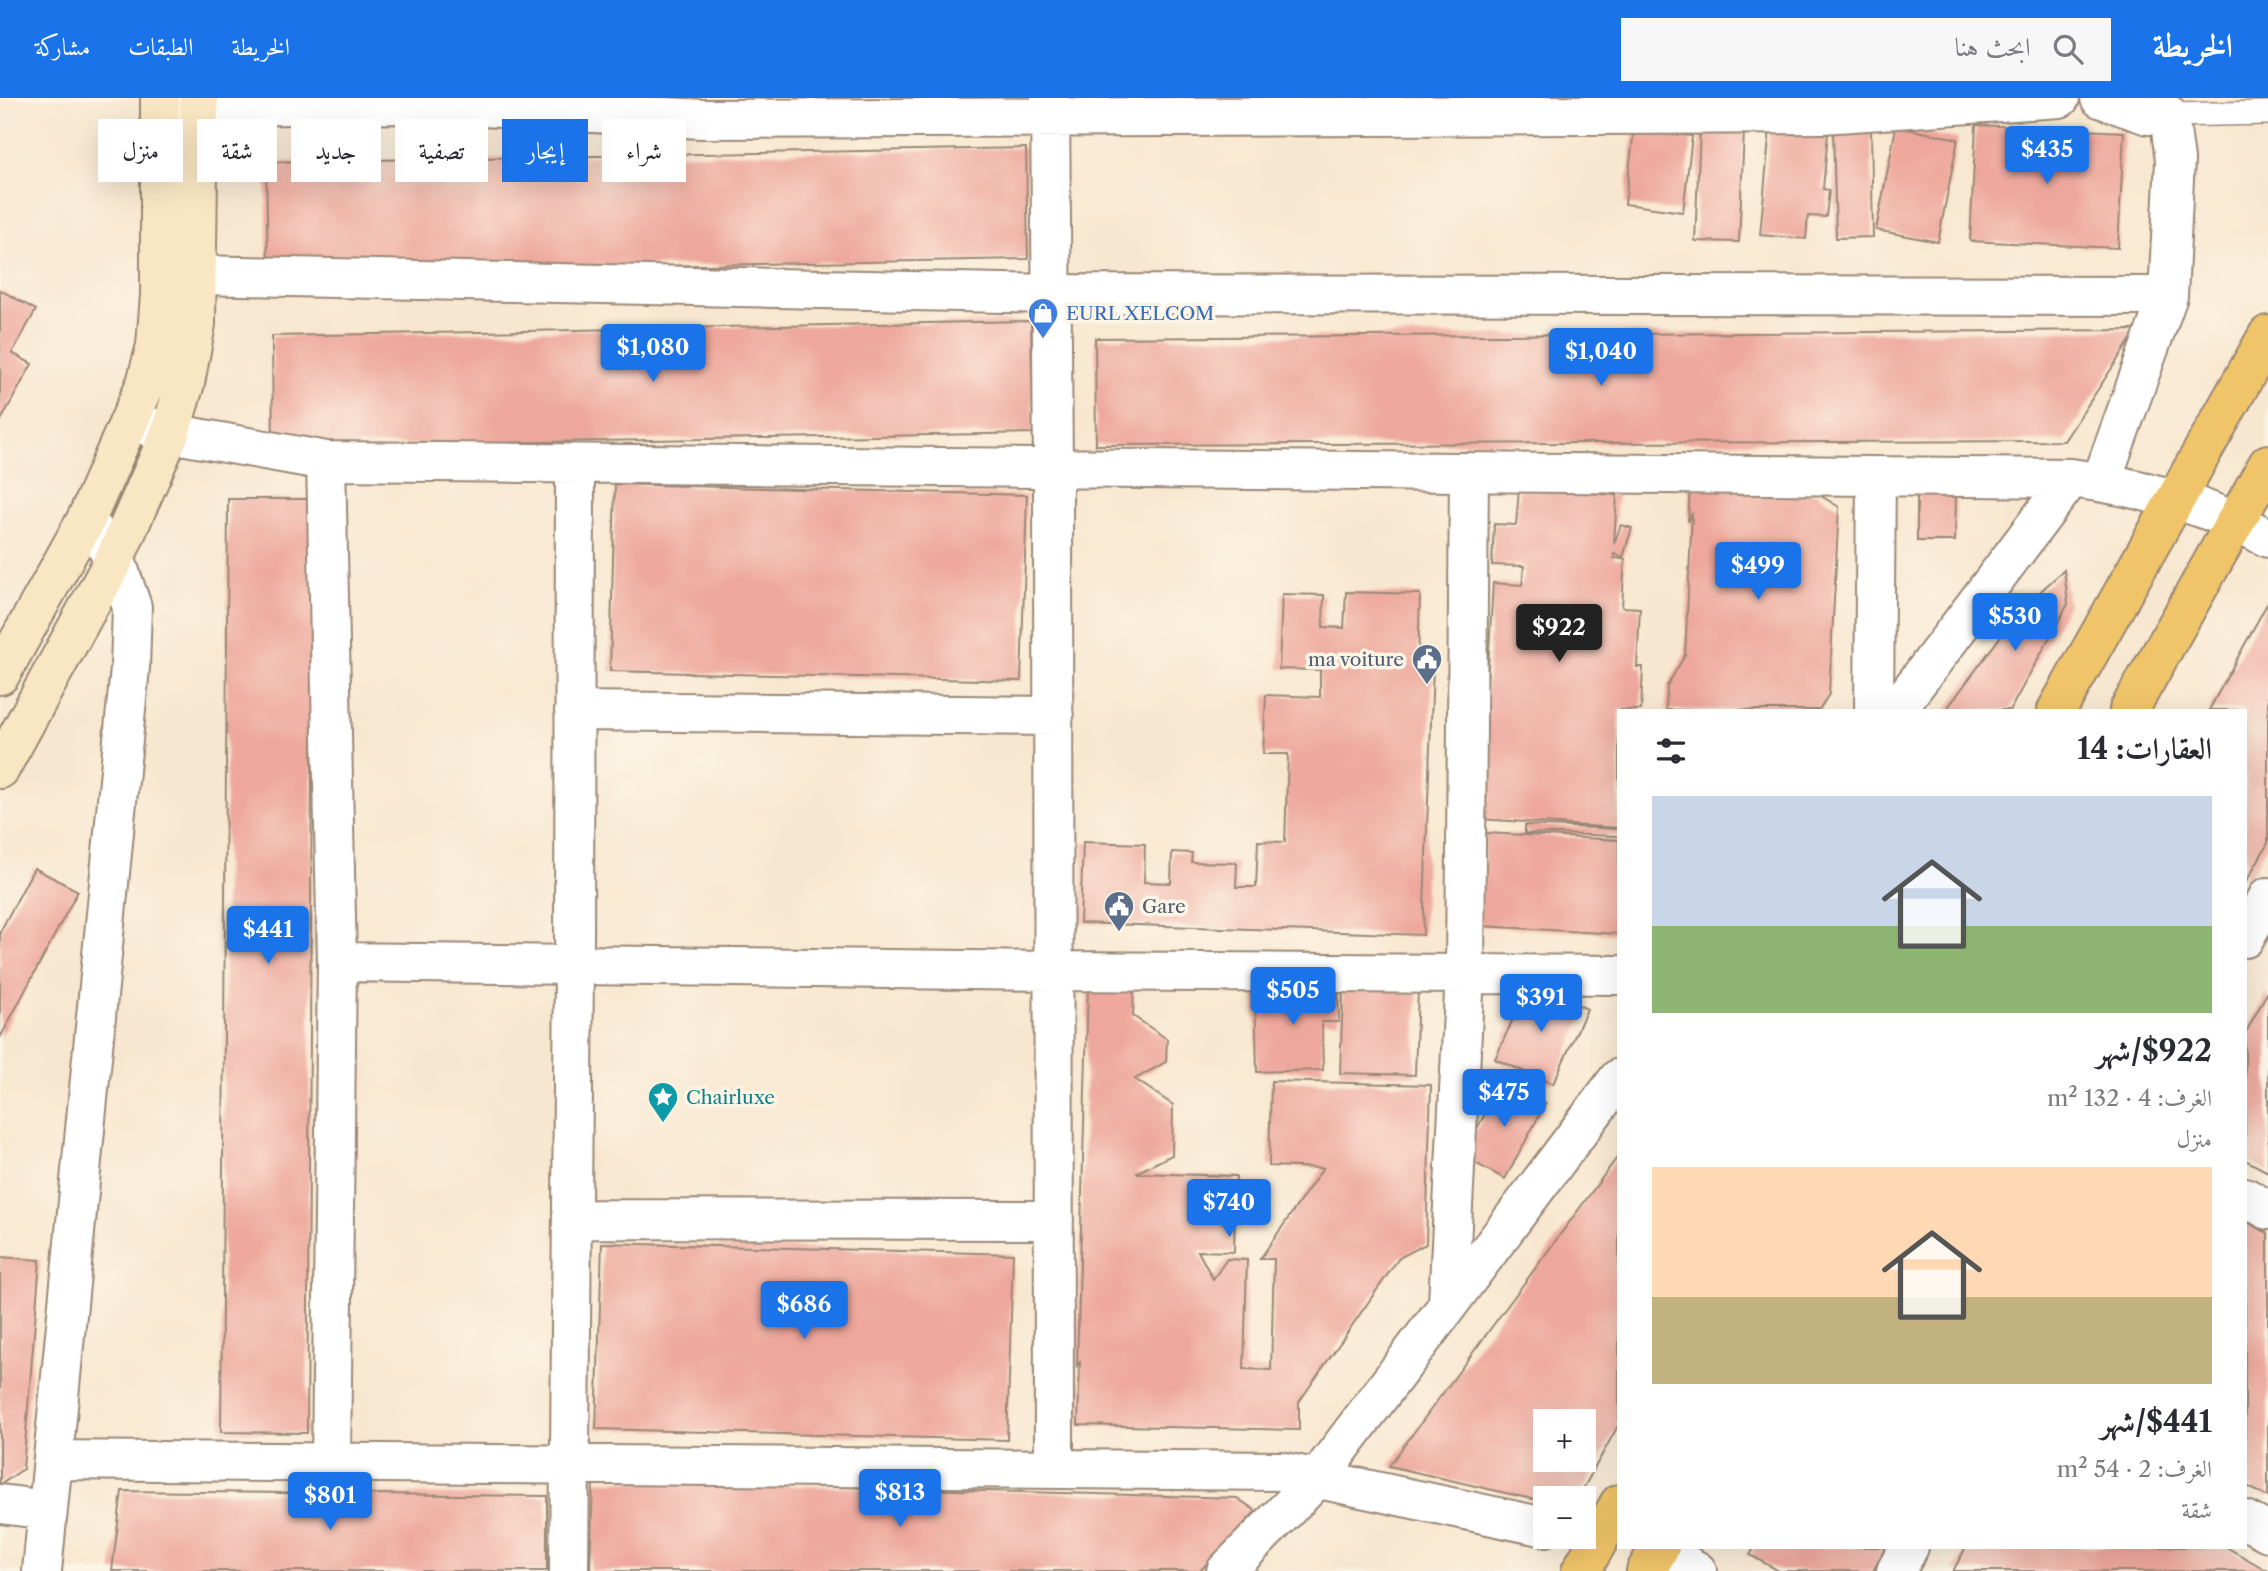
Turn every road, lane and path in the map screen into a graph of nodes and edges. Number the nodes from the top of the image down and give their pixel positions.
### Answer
1 (2060, 98) edge
2 (2100, 98) edge
3 (428, 101) edge
4 (160, 102) edge
5 (199, 102) edge
6 (1822, 106) edge
7 (1050, 107) edge
8 (1471, 107) edge
9 (702, 109) edge
10 (2268, 113) edge
11 (2169, 115) junction
12 (196, 275) junction
13 (1052, 294) junction
14 (2168, 296) junction
15 (2268, 335) edge
16 (130, 421) junction
17 (170, 433) junction
18 (326, 461) junction
19 (575, 464) junction
20 (2268, 464) edge
21 (1053, 469) junction
22 (1469, 474) junction
23 (1876, 477) junction
24 (2086, 480) junction
25 (2175, 499) junction
26 (86, 520) junction
27 (2252, 529) edge
28 (115, 558) junction
29 (0, 675) edge
30 (1874, 709) edge
31 (1897, 709) edge
32 (2058, 709) edge
33 (2130, 709) edge
34 (574, 712) junction
35 (1054, 716) junction
36 (0, 769) edge
37 (2268, 897) edge
38 (2247, 934) edge
39 (337, 962) junction
40 (574, 965) junction
41 (1054, 971) junction
42 (1465, 974) junction
43 (1617, 975) edge
44 (1617, 1081) edge
45 (2247, 1198) edge
46 (2268, 1210) edge
47 (572, 1219) junction
48 (1054, 1220) junction
49 (1448, 1303) junction
50 (53, 1460) junction
51 (331, 1463) junction
52 (569, 1465) junction
53 (1054, 1469) junction
54 (1317, 1479) junction
55 (0, 1504) edge
56 (1617, 1506) edge
57 (48, 1510) junction
58 (2247, 1521) edge
59 (1533, 1524) edge
60 (1596, 1532) edge
61 (2268, 1532) edge
62 (1588, 1549) edge
63 (1908, 1549) edge
64 (1655, 1556) edge
65 (41, 1571) edge
66 (569, 1571) edge
67 (1226, 1571) edge
68 (1581, 1571) edge
69 (1697, 1571) edge
70 (1896, 1571) edge

1 - 6 street
2 - 11 street
3 - 5 street
3 - 9 street
4 - 5 street
4 - 16 street
5 - 12 street
6 - 8 street
7 - 8 street
7 - 9 street
7 - 13 street
10 - 11 lane
11 - 14 street
12 - 13 street
12 - 17 street
13 - 14 street
13 - 21 street
14 - 24 street
15 - 25 main road
16 - 17 street
16 - 26 street
17 - 18 street
17 - 28 street
18 - 19 street
18 - 39 street
19 - 21 street
19 - 34 street
20 - 27 main road
21 - 22 street
21 - 35 street
22 - 23 street
22 - 42 street
23 - 24 street
23 - 30 street
24 - 25 street
24 - 31 street
25 - 27 street
25 - 32 main road
26 - 28 street
26 - 29 street
27 - 33 main road
28 - 36 street
28 - 50 street
34 - 35 street
34 - 40 street
35 - 41 street
37 - 38 street
39 - 40 street
39 - 51 street
40 - 41 street
40 - 47 street
41 - 42 street
41 - 48 street
42 - 43 street
42 - 49 street
44 - 49 street
45 - 46 street
47 - 48 street
47 - 52 street
48 - 53 street
49 - 54 street
50 - 51 street
50 - 57 street
51 - 52 street
52 - 53 street
52 - 66 street
53 - 54 street
54 - 59 street
54 - 67 street
55 - 57 street
56 - 60 main road
57 - 65 street
58 - 61 street
62 - 68 main road
63 - 70 street
64 - 69 street

